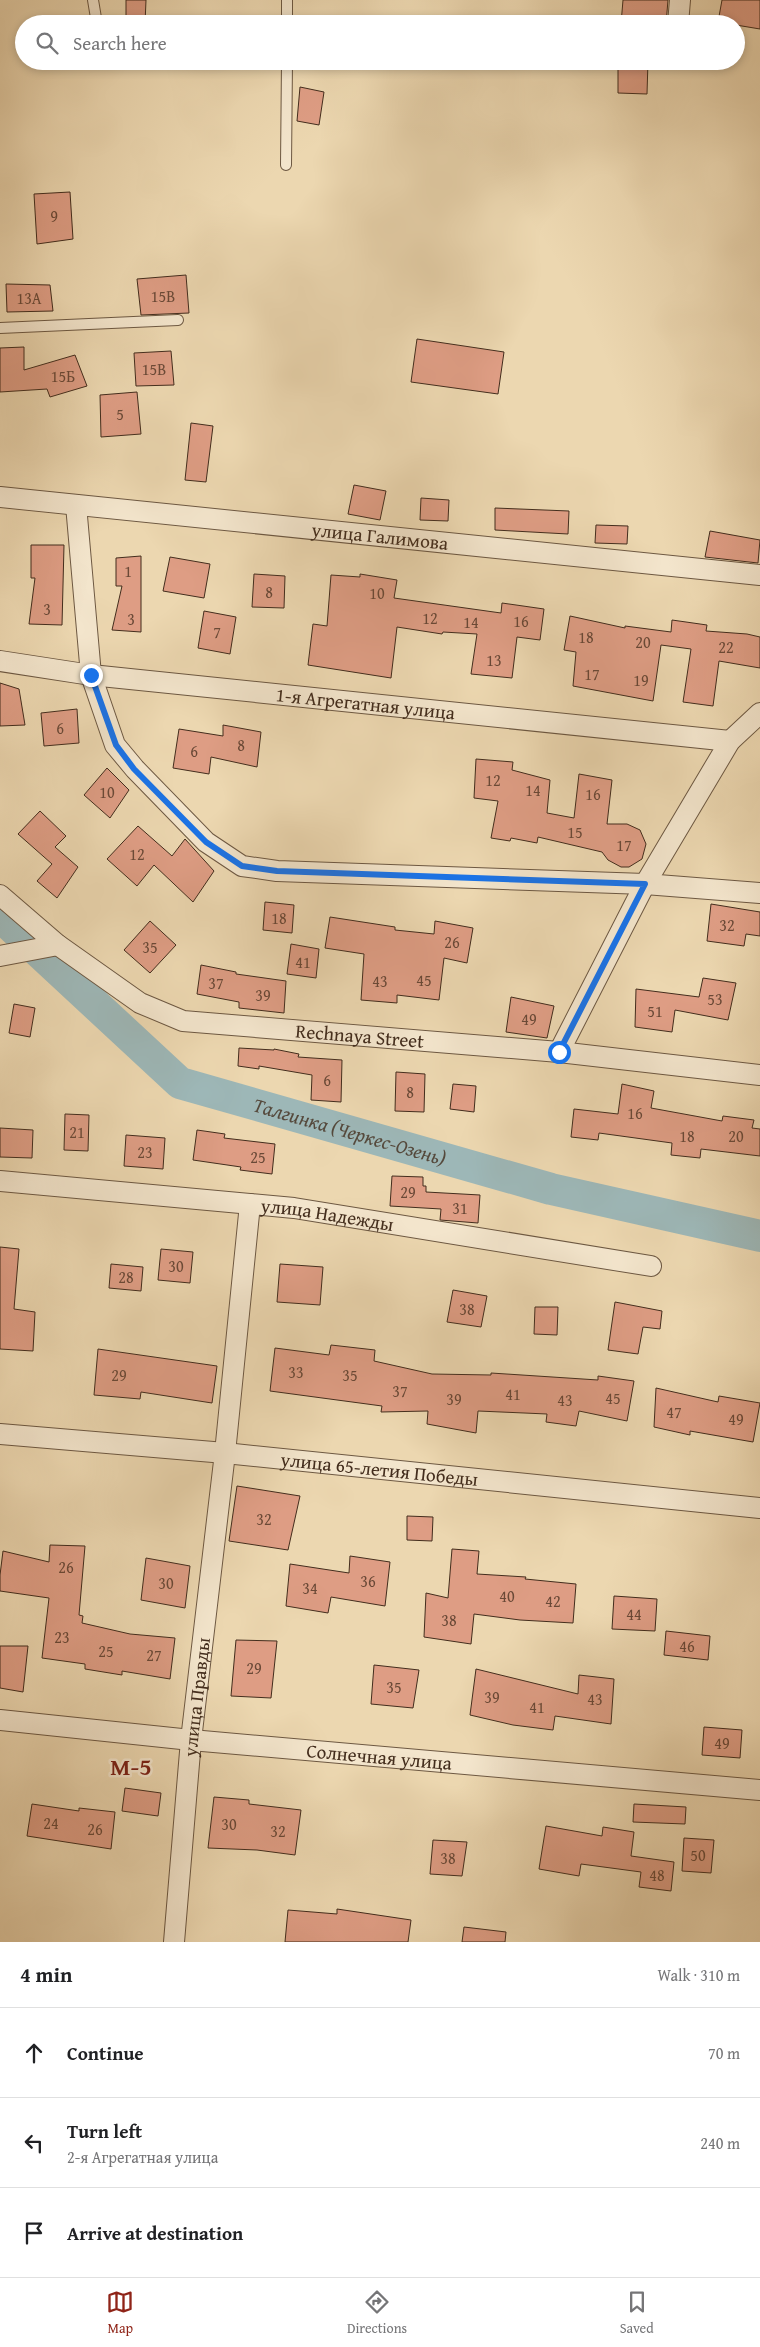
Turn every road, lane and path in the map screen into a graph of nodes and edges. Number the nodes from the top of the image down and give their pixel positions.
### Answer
1 (94, 0) edge
2 (287, 0) edge
3 (680, 0) edge
4 (96, 15) edge
5 (287, 15) edge
6 (679, 15) edge
7 (287, 70) edge
8 (286, 166) dead end
9 (178, 320) dead end
10 (0, 328) edge
11 (0, 497) edge
12 (76, 505) junction
13 (760, 575) edge
14 (0, 661) edge
15 (91, 675) junction
16 (760, 713) edge
17 (730, 741) junction
18 (645, 884) junction
19 (760, 893) edge
20 (0, 895) edge
21 (58, 945) junction
22 (0, 956) edge
23 (559, 1052) junction
24 (760, 1075) edge
25 (0, 1181) edge
26 (250, 1204) junction
27 (651, 1266) dead end
28 (0, 1434) edge
29 (225, 1453) junction
30 (760, 1508) edge
31 (0, 1720) edge
32 (191, 1740) junction
33 (760, 1790) edge
34 (174, 1942) edge

1 - 4 lane
2 - 5 lane
3 - 6 street
7 - 8 lane
9 - 10 lane
11 - 12 street, улица Галимова
12 - 13 street, улица Галимова
12 - 15 street
14 - 15 street, 1-я Агрегатная улица
15 - 17 street, 1-я Агрегатная улица
15 - 18 street
16 - 17 street
17 - 18 street
18 - 19 street
18 - 23 street
20 - 21 street, Rechnaya Street
21 - 22 street
21 - 23 street, Rechnaya Street
23 - 24 street, Rechnaya Street
25 - 26 street, улица Надежды
26 - 27 street, улица Надежды
26 - 29 street, улица Правды
28 - 29 street, улица 65-летия Победы
29 - 30 street, улица 65-летия Победы
29 - 32 street, улица Правды
31 - 32 street, Солнечная улица
32 - 33 street, Солнечная улица
32 - 34 street, улица Правды

